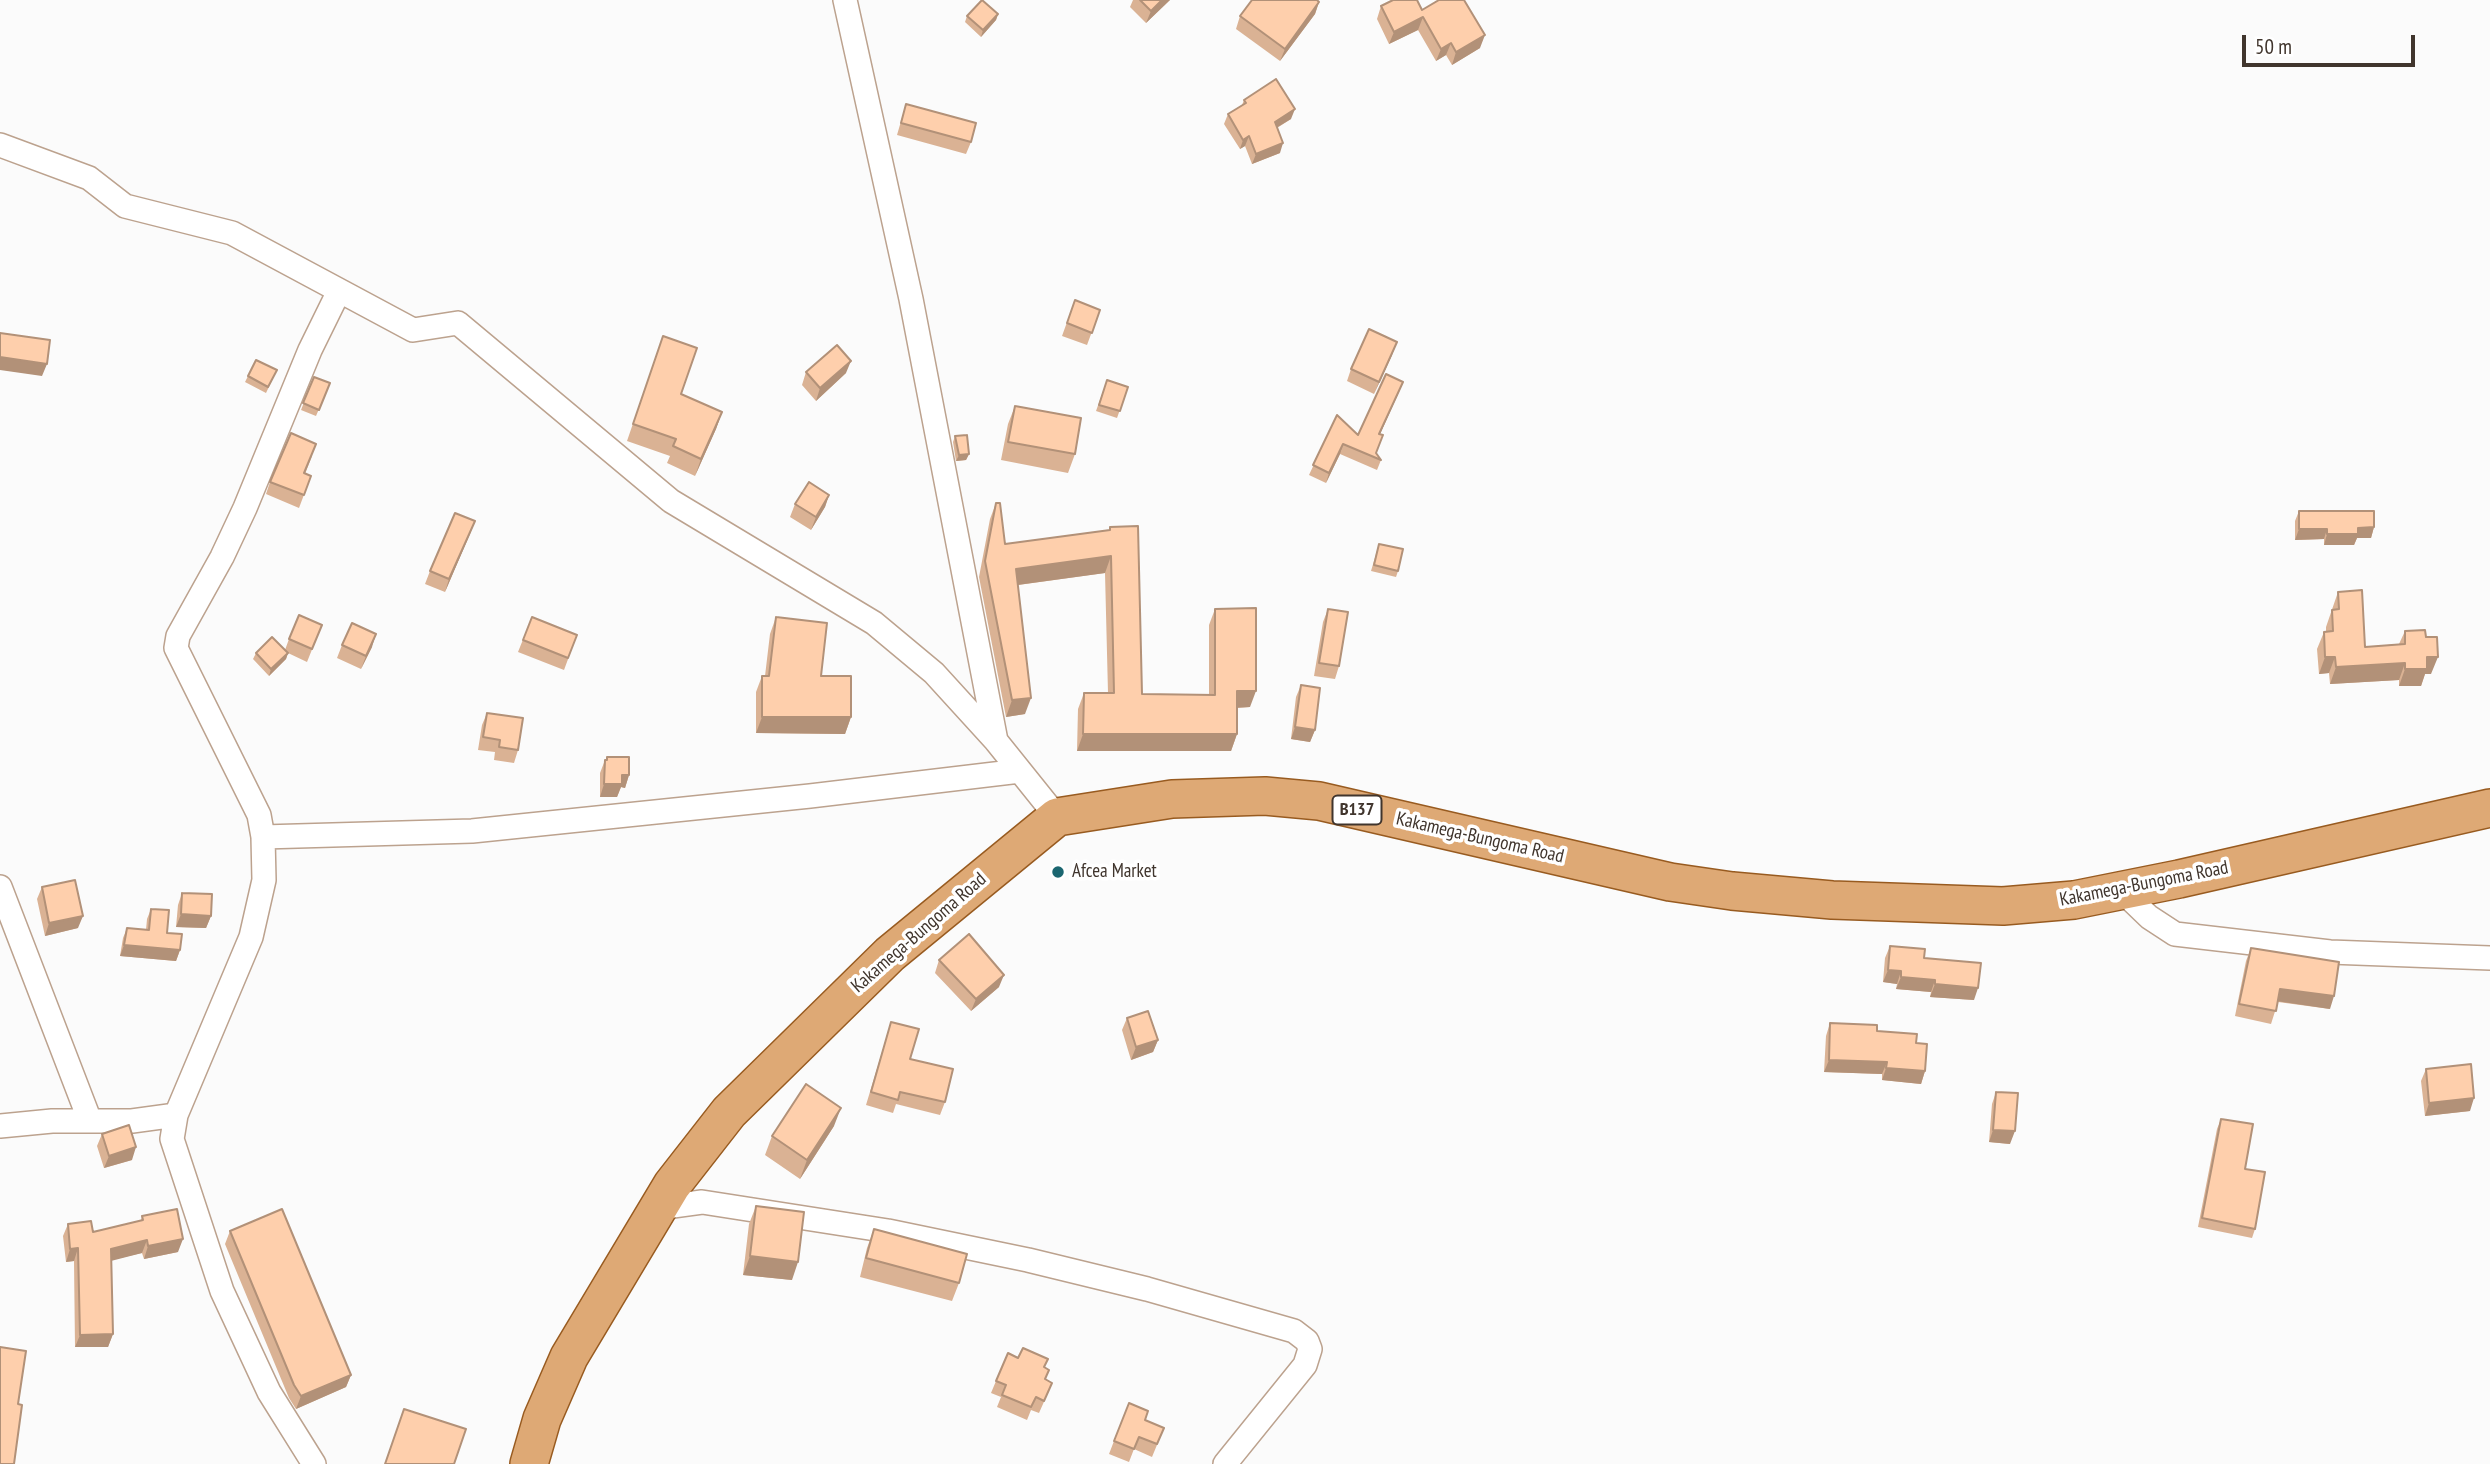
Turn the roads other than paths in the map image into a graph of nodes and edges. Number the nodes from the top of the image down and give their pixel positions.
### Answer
1 (845, 0) edge
2 (0, 145) edge
3 (339, 291) junction
4 (996, 741) junction
5 (1020, 771) junction
6 (2490, 808) edge
7 (1057, 817) junction
8 (263, 837) junction
9 (0, 887) edge
10 (2122, 891) junction
11 (2490, 958) edge
12 (176, 1115) junction
13 (90, 1121) junction
14 (0, 1126) edge
15 (658, 1208) junction
16 (314, 1464) edge
17 (528, 1464) edge
18 (1225, 1464) edge

1 - 4 street
2 - 3 street
3 - 4 street
3 - 8 street
4 - 5 street
5 - 7 street
5 - 8 street
6 - 10 main road, Kakamega-Bungoma Road / B137
7 - 10 main road, Kakamega-Bungoma Road / B137
7 - 15 main road, Kakamega-Bungoma Road
8 - 12 street
9 - 13 street
10 - 11 street
12 - 13 street
12 - 16 street
13 - 14 street
15 - 17 main road, Kakamega-Bungoma Road
15 - 18 street

